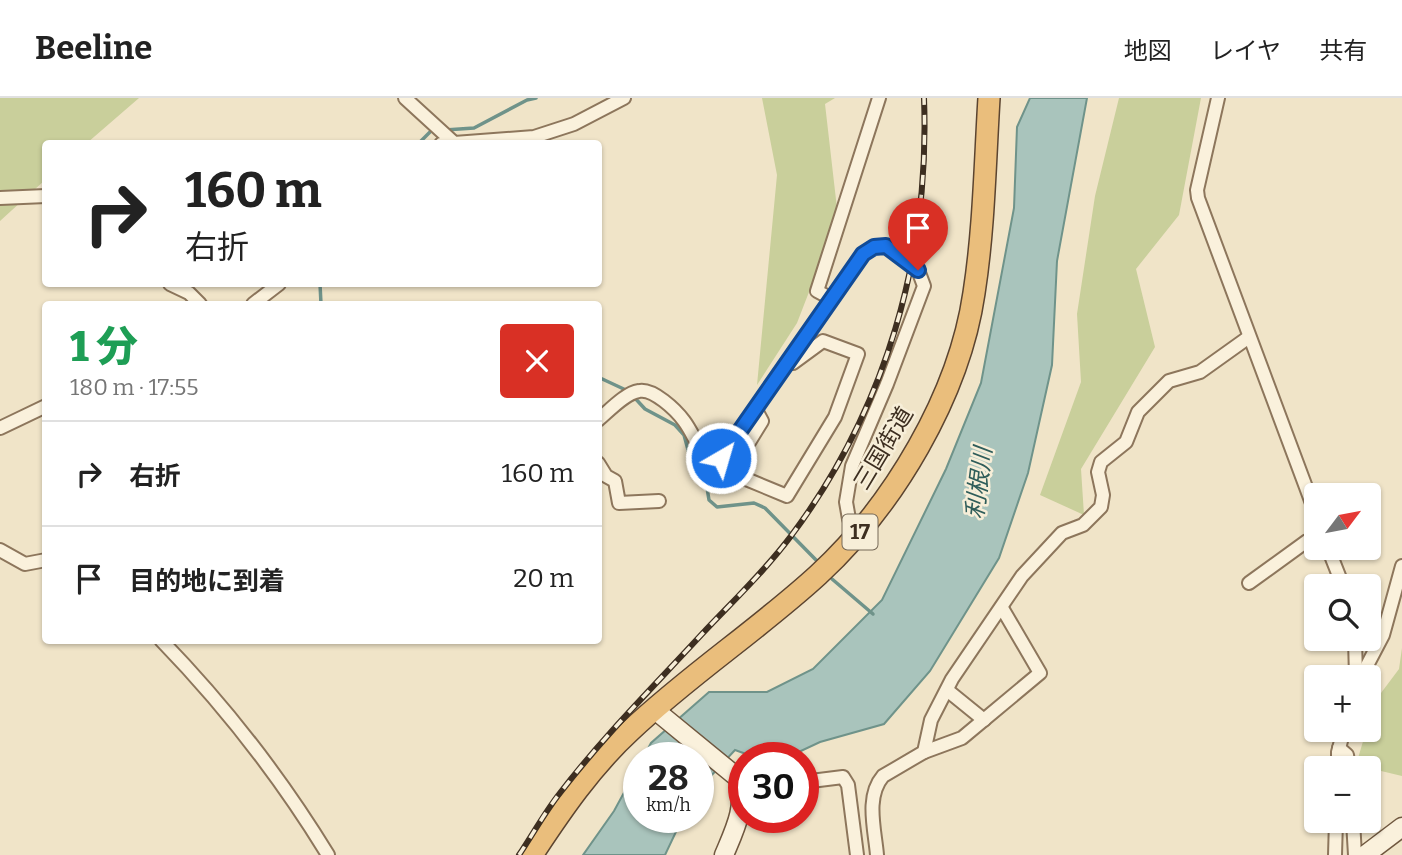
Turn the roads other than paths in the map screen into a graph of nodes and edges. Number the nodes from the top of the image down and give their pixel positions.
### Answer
1 (405, 98) edge
2 (624, 98) edge
3 (879, 98) edge
4 (989, 98) edge
5 (1219, 98) edge
6 (444, 140) edge
7 (481, 140) edge
8 (42, 195) edge
9 (0, 198) edge
10 (176, 287) edge
11 (275, 287) edge
12 (832, 299) junction
13 (197, 301) edge
14 (257, 301) edge
15 (1249, 337) junction
16 (785, 369) junction
17 (42, 408) edge
18 (756, 410) junction
19 (602, 417) edge
20 (0, 428) edge
21 (602, 470) edge
22 (1304, 483) edge
23 (659, 501) dead end
24 (861, 530) junction
25 (1304, 543) edge
26 (0, 550) edge
27 (42, 561) edge
28 (1402, 566) edge
29 (1249, 583) dead end
30 (1002, 608) junction
31 (165, 644) edge
32 (1367, 665) edge
33 (947, 690) junction
34 (660, 714) junction
35 (984, 720) junction
36 (1341, 742) edge
37 (1339, 748) junction
38 (924, 752) junction
39 (1339, 756) edge
40 (1348, 756) edge
41 (728, 767) edge
42 (819, 780) edge
43 (1402, 827) edge
44 (734, 833) edge
45 (1336, 833) edge
46 (1354, 833) edge
47 (328, 855) edge
48 (532, 855) edge
49 (724, 855) edge
50 (857, 855) edge
51 (877, 855) edge
52 (1335, 855) edge
53 (1355, 855) edge
54 (1365, 855) edge

1 - 6 street
2 - 7 street
3 - 12 street
4 - 24 highway, 三国街道 / 17
5 - 15 street
8 - 9 street
10 - 13 street
11 - 14 street
12 - 16 street
12 - 24 street, bridge
15 - 22 street
15 - 30 street
16 - 18 street
16 - 18 street
17 - 20 street
18 - 19 street
21 - 23 street
24 - 34 highway, 三国街道 / 17
25 - 29 street
26 - 27 street
28 - 32 street
30 - 33 street
30 - 35 street
31 - 47 street
33 - 35 street
33 - 38 street
34 - 41 main road
34 - 48 highway, 三国街道 / 17
35 - 38 street
36 - 37 street
37 - 39 street
37 - 40 street
38 - 51 street
42 - 50 street
43 - 54 main road
44 - 49 main road
45 - 52 street
46 - 53 street

